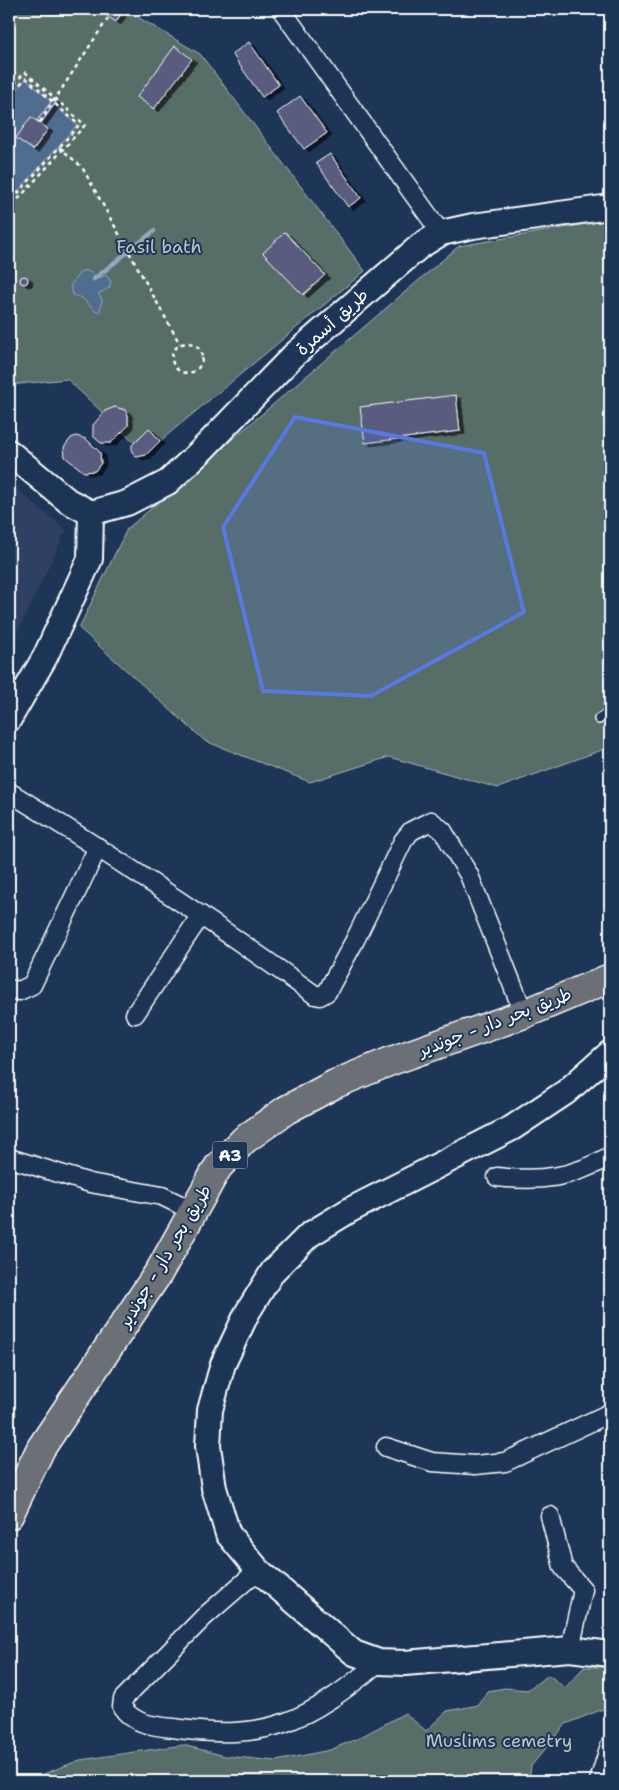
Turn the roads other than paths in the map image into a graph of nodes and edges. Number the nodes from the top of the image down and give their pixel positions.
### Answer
1 (281, 9) edge
2 (610, 207) edge
3 (441, 233) junction
4 (9, 452) edge
5 (91, 513) junction
6 (610, 712) edge
7 (599, 718) dead end
8 (9, 719) edge
9 (9, 792) edge
10 (98, 847) junction
11 (200, 915) junction
12 (610, 978) edge
13 (9, 989) edge
14 (135, 1014) dead end
15 (524, 1014) junction
16 (610, 1053) edge
17 (610, 1156) edge
18 (9, 1158) edge
19 (497, 1177) dead end
20 (193, 1211) junction
21 (610, 1413) edge
22 (386, 1447) dead end
23 (9, 1515) edge
24 (550, 1516) dead end
25 (258, 1570) junction
26 (570, 1649) junction
27 (610, 1654) edge
28 (379, 1662) junction
29 (610, 1745) edge
30 (599, 1781) edge

1 - 3 street
2 - 3 street, طريق أسمرة
3 - 5 street, طريق أسمرة
4 - 5 street
5 - 8 street
6 - 7 lane
9 - 10 street
10 - 11 street
10 - 13 street
11 - 14 street
11 - 15 street
12 - 15 highway, طريق بحر دار - جوندير / A3
15 - 20 highway, طريق بحر دار - جوندير / A3
16 - 25 street
17 - 19 street
18 - 20 street
20 - 23 highway, طريق بحر دار - جوندير / A3
21 - 22 street
24 - 26 street
25 - 28 street
25 - 28 street
26 - 27 street
26 - 28 street
29 - 30 street

